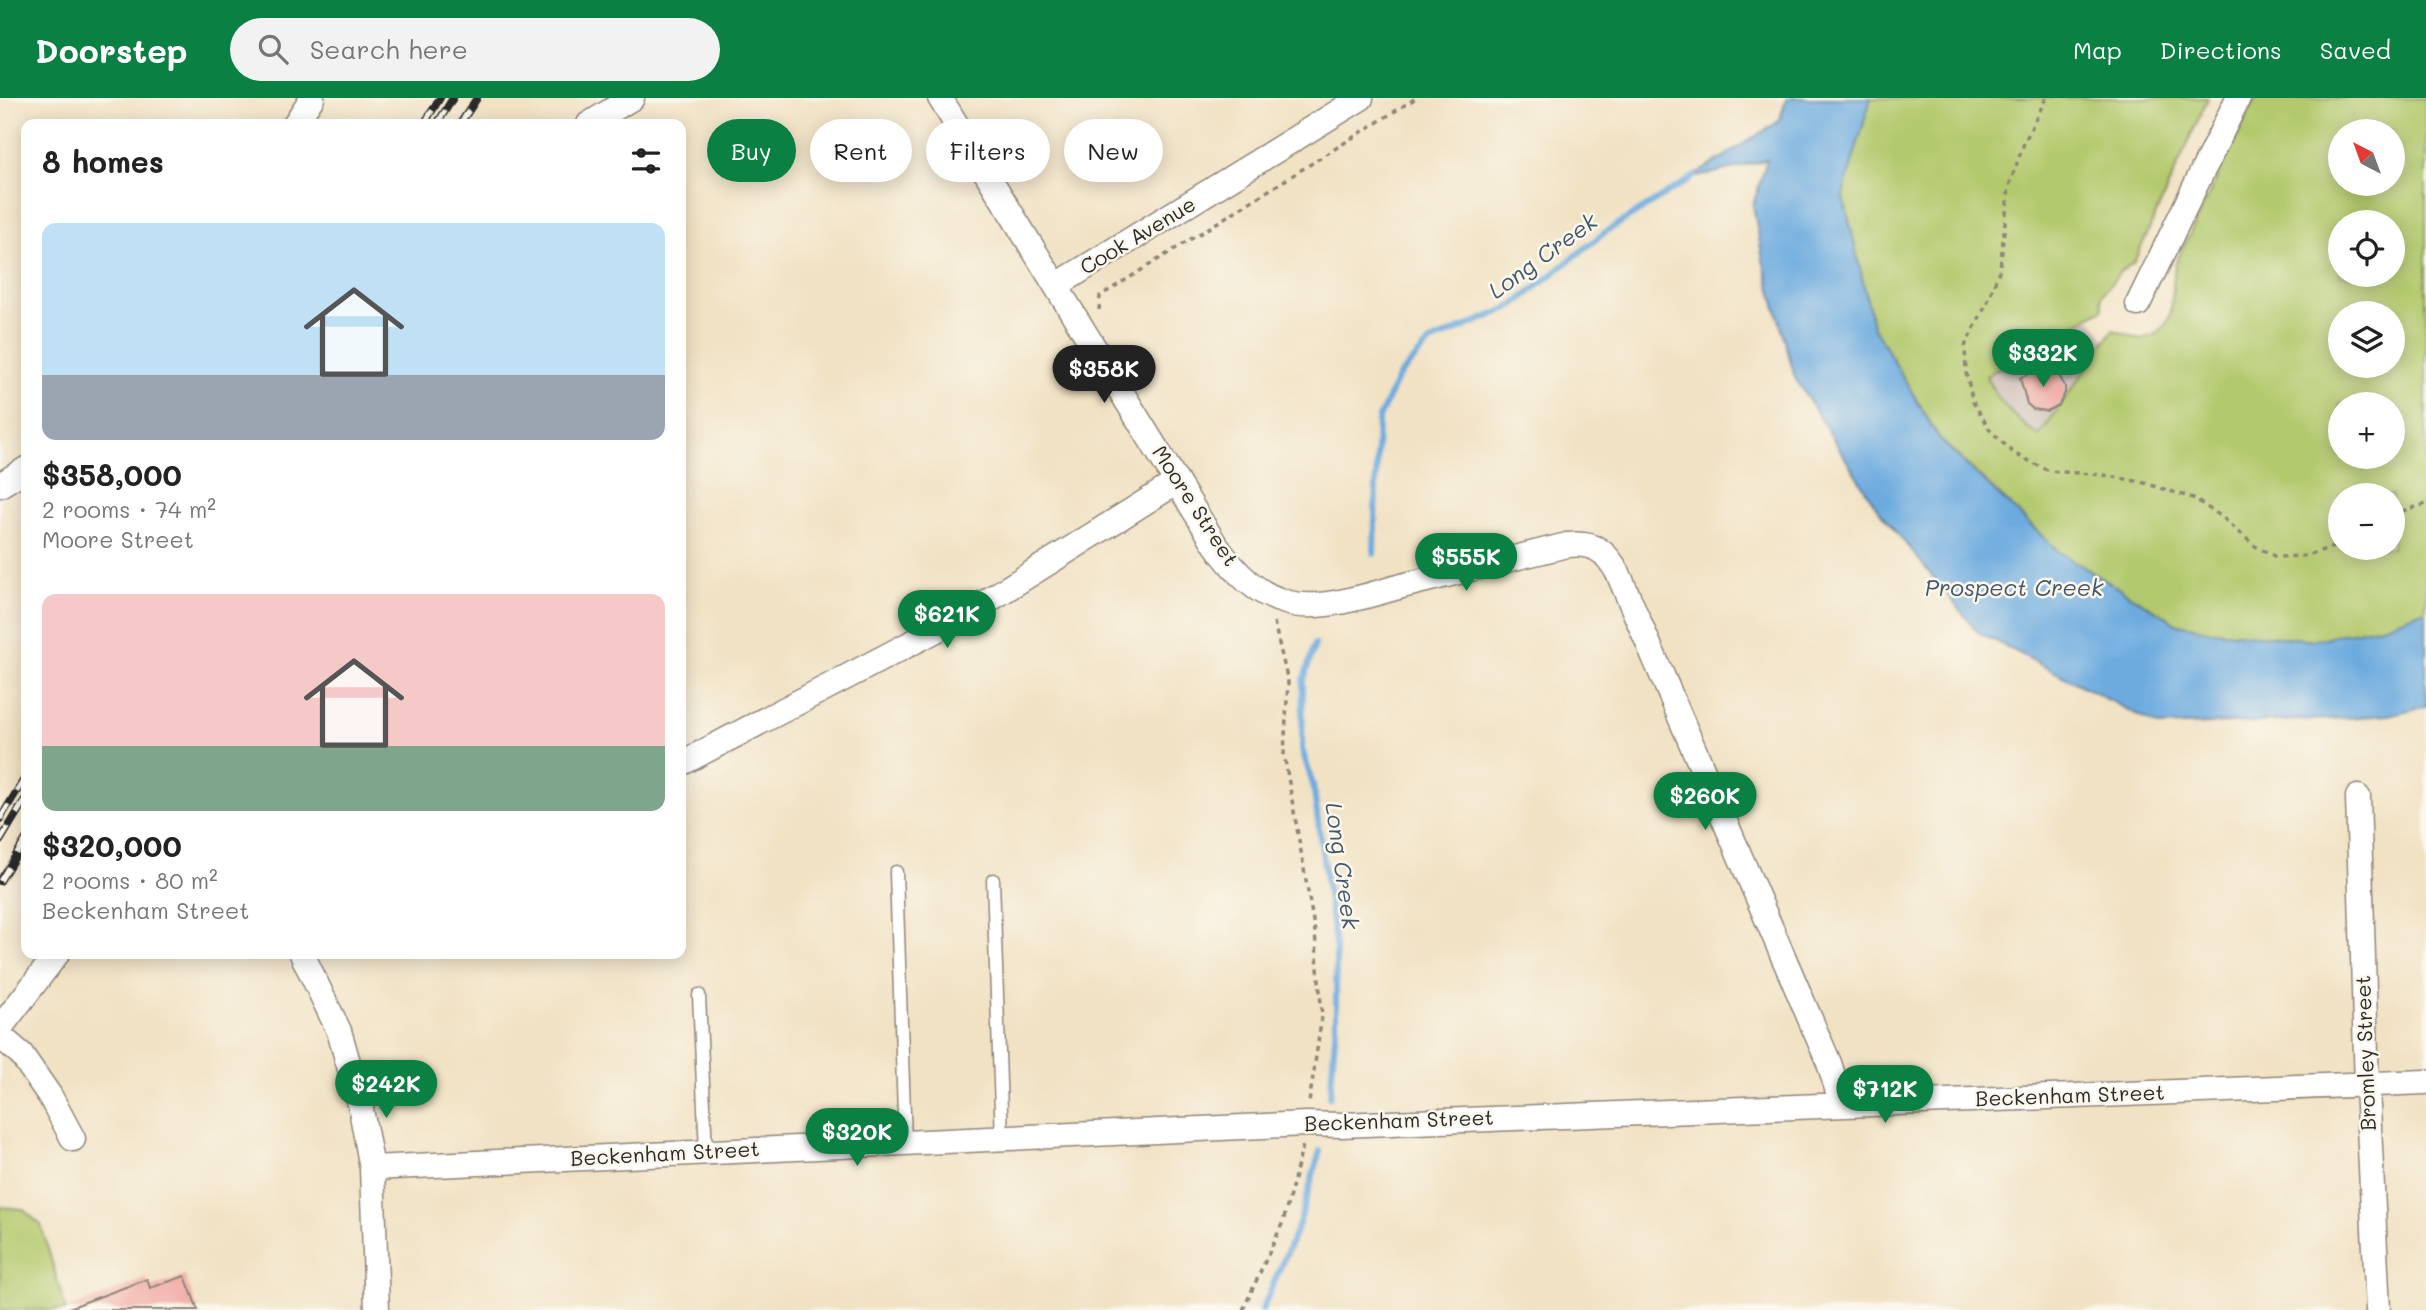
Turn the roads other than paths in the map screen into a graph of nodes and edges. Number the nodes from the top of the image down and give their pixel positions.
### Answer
1 (312, 98) edge
2 (632, 98) edge
3 (940, 98) edge
4 (1361, 98) edge
5 (2238, 98) edge
6 (298, 119) edge
7 (597, 119) edge
8 (1057, 285) junction
9 (2138, 304) dead end
10 (21, 472) edge
11 (1177, 482) junction
12 (0, 485) edge
13 (686, 761) edge
14 (2358, 797) dead end
15 (895, 872) dead end
16 (993, 880) dead end
17 (53, 959) edge
18 (304, 959) edge
19 (699, 995) dead end
20 (0, 1028) edge
21 (0, 1036) edge
22 (2426, 1082) edge
23 (2367, 1086) junction
24 (1842, 1104) junction
25 (73, 1139) dead end
26 (1002, 1140) junction
27 (905, 1143) junction
28 (706, 1152) junction
29 (372, 1168) junction
30 (377, 1310) edge
31 (2378, 1310) edge

1 - 6 street
2 - 7 street
3 - 8 street, Moore Street
4 - 8 street, Cook Avenue
5 - 9 street
8 - 11 street, Moore Street
10 - 12 street
11 - 13 street
11 - 24 street, Moore Street
14 - 23 street, Bromley Street
15 - 27 lane
16 - 26 lane
17 - 20 street
18 - 29 street
19 - 28 lane
21 - 25 street
22 - 23 street, Beckenham Street
23 - 24 street, Beckenham Street
23 - 31 street, Bromley Street
24 - 26 street, Beckenham Street
26 - 27 street, Beckenham Street
27 - 28 street, Beckenham Street
28 - 29 street, Beckenham Street
29 - 30 street

